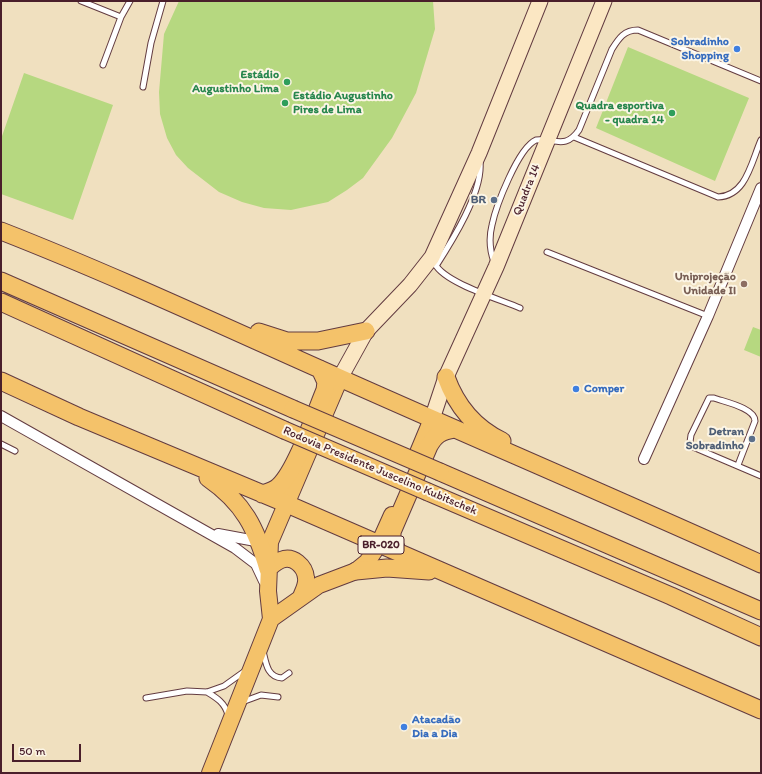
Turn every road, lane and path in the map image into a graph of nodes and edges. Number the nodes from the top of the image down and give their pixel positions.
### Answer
1 (81, 1) edge
2 (130, 1) edge
3 (163, 1) edge
4 (540, 1) edge
5 (604, 1) edge
6 (121, 17) junction
7 (103, 64) dead end
8 (761, 81) edge
9 (143, 87) dead end
10 (574, 137) junction
11 (546, 140) junction
12 (761, 140) edge
13 (761, 188) edge
14 (758, 206) edge
15 (1, 231) edge
16 (547, 252) dead end
17 (434, 262) junction
18 (496, 267) junction
19 (1, 281) edge
20 (485, 293) junction
21 (1, 302) edge
22 (520, 308) dead end
23 (184, 309) junction
24 (708, 316) junction
25 (366, 331) junction
26 (320, 369) junction
27 (446, 377) junction
28 (340, 378) junction
29 (1, 381) edge
30 (1, 416) edge
31 (432, 419) junction
32 (454, 429) junction
33 (1, 444) edge
34 (15, 450) dead end
35 (180, 458) junction
36 (644, 459) dead end
37 (738, 465) junction
38 (761, 476) edge
39 (593, 488) junction
40 (262, 494) junction
41 (287, 504) junction
42 (387, 527) junction
43 (206, 532) junction
44 (362, 537) junction
45 (265, 542) junction
46 (379, 544) junction
47 (398, 552) junction
48 (761, 564) edge
49 (268, 569) junction
50 (356, 571) junction
51 (449, 574) junction
52 (268, 591) junction
53 (301, 597) junction
54 (761, 611) edge
55 (271, 619) junction
56 (761, 637) edge
57 (262, 644) junction
58 (253, 664) junction
59 (289, 673) dead end
60 (207, 692) junction
61 (278, 697) dead end
62 (146, 698) dead end
63 (238, 703) junction
64 (761, 710) edge
65 (227, 730) junction
66 (210, 773) edge

1 - 6 lane
2 - 6 lane
3 - 9 lane
4 - 17 main road
5 - 11 main road, Quadra 14
6 - 7 lane
8 - 10 lane
10 - 11 lane
10 - 12 lane
11 - 18 main road, Quadra 14
11 - 18 lane
13 - 14 street
14 - 24 street
15 - 23 highway
16 - 24 lane
17 - 20 lane
17 - 25 main road
18 - 20 main road, Quadra 14
19 - 54 highway, Rodovia Presidente Juscelino Kubitschek, bridge
20 - 22 lane
20 - 27 main road, Quadra 14
21 - 56 highway, Rodovia Presidente Juscelino Kubitschek, bridge
23 - 25 highway
23 - 26 highway
24 - 36 street
25 - 28 main road
26 - 28 highway
26 - 40 highway
27 - 31 main road, Quadra 14
27 - 39 highway
28 - 31 highway
28 - 41 main road
29 - 35 highway, BR-020
30 - 43 street
31 - 32 highway
31 - 42 main road
32 - 39 highway
32 - 47 highway
33 - 34 lane
35 - 40 highway, BR-020
35 - 45 highway
37 - 37 lane
37 - 38 lane
39 - 48 highway
40 - 41 highway, BR-020
41 - 44 highway, BR-020
41 - 45 main road
42 - 44 highway
42 - 46 main road
43 - 45 street
43 - 52 street
44 - 46 highway, BR-020
45 - 49 highway
46 - 47 highway, BR-020
46 - 50 main road
47 - 51 highway, BR-020
49 - 52 main road
49 - 53 main road
50 - 51 highway
50 - 53 main road
51 - 64 highway, BR-020
52 - 55 main road
53 - 55 main road
55 - 57 main road
57 - 58 main road
57 - 59 lane
58 - 60 lane
58 - 63 main road
60 - 62 lane
60 - 65 lane
61 - 63 lane
63 - 65 main road
65 - 66 main road

